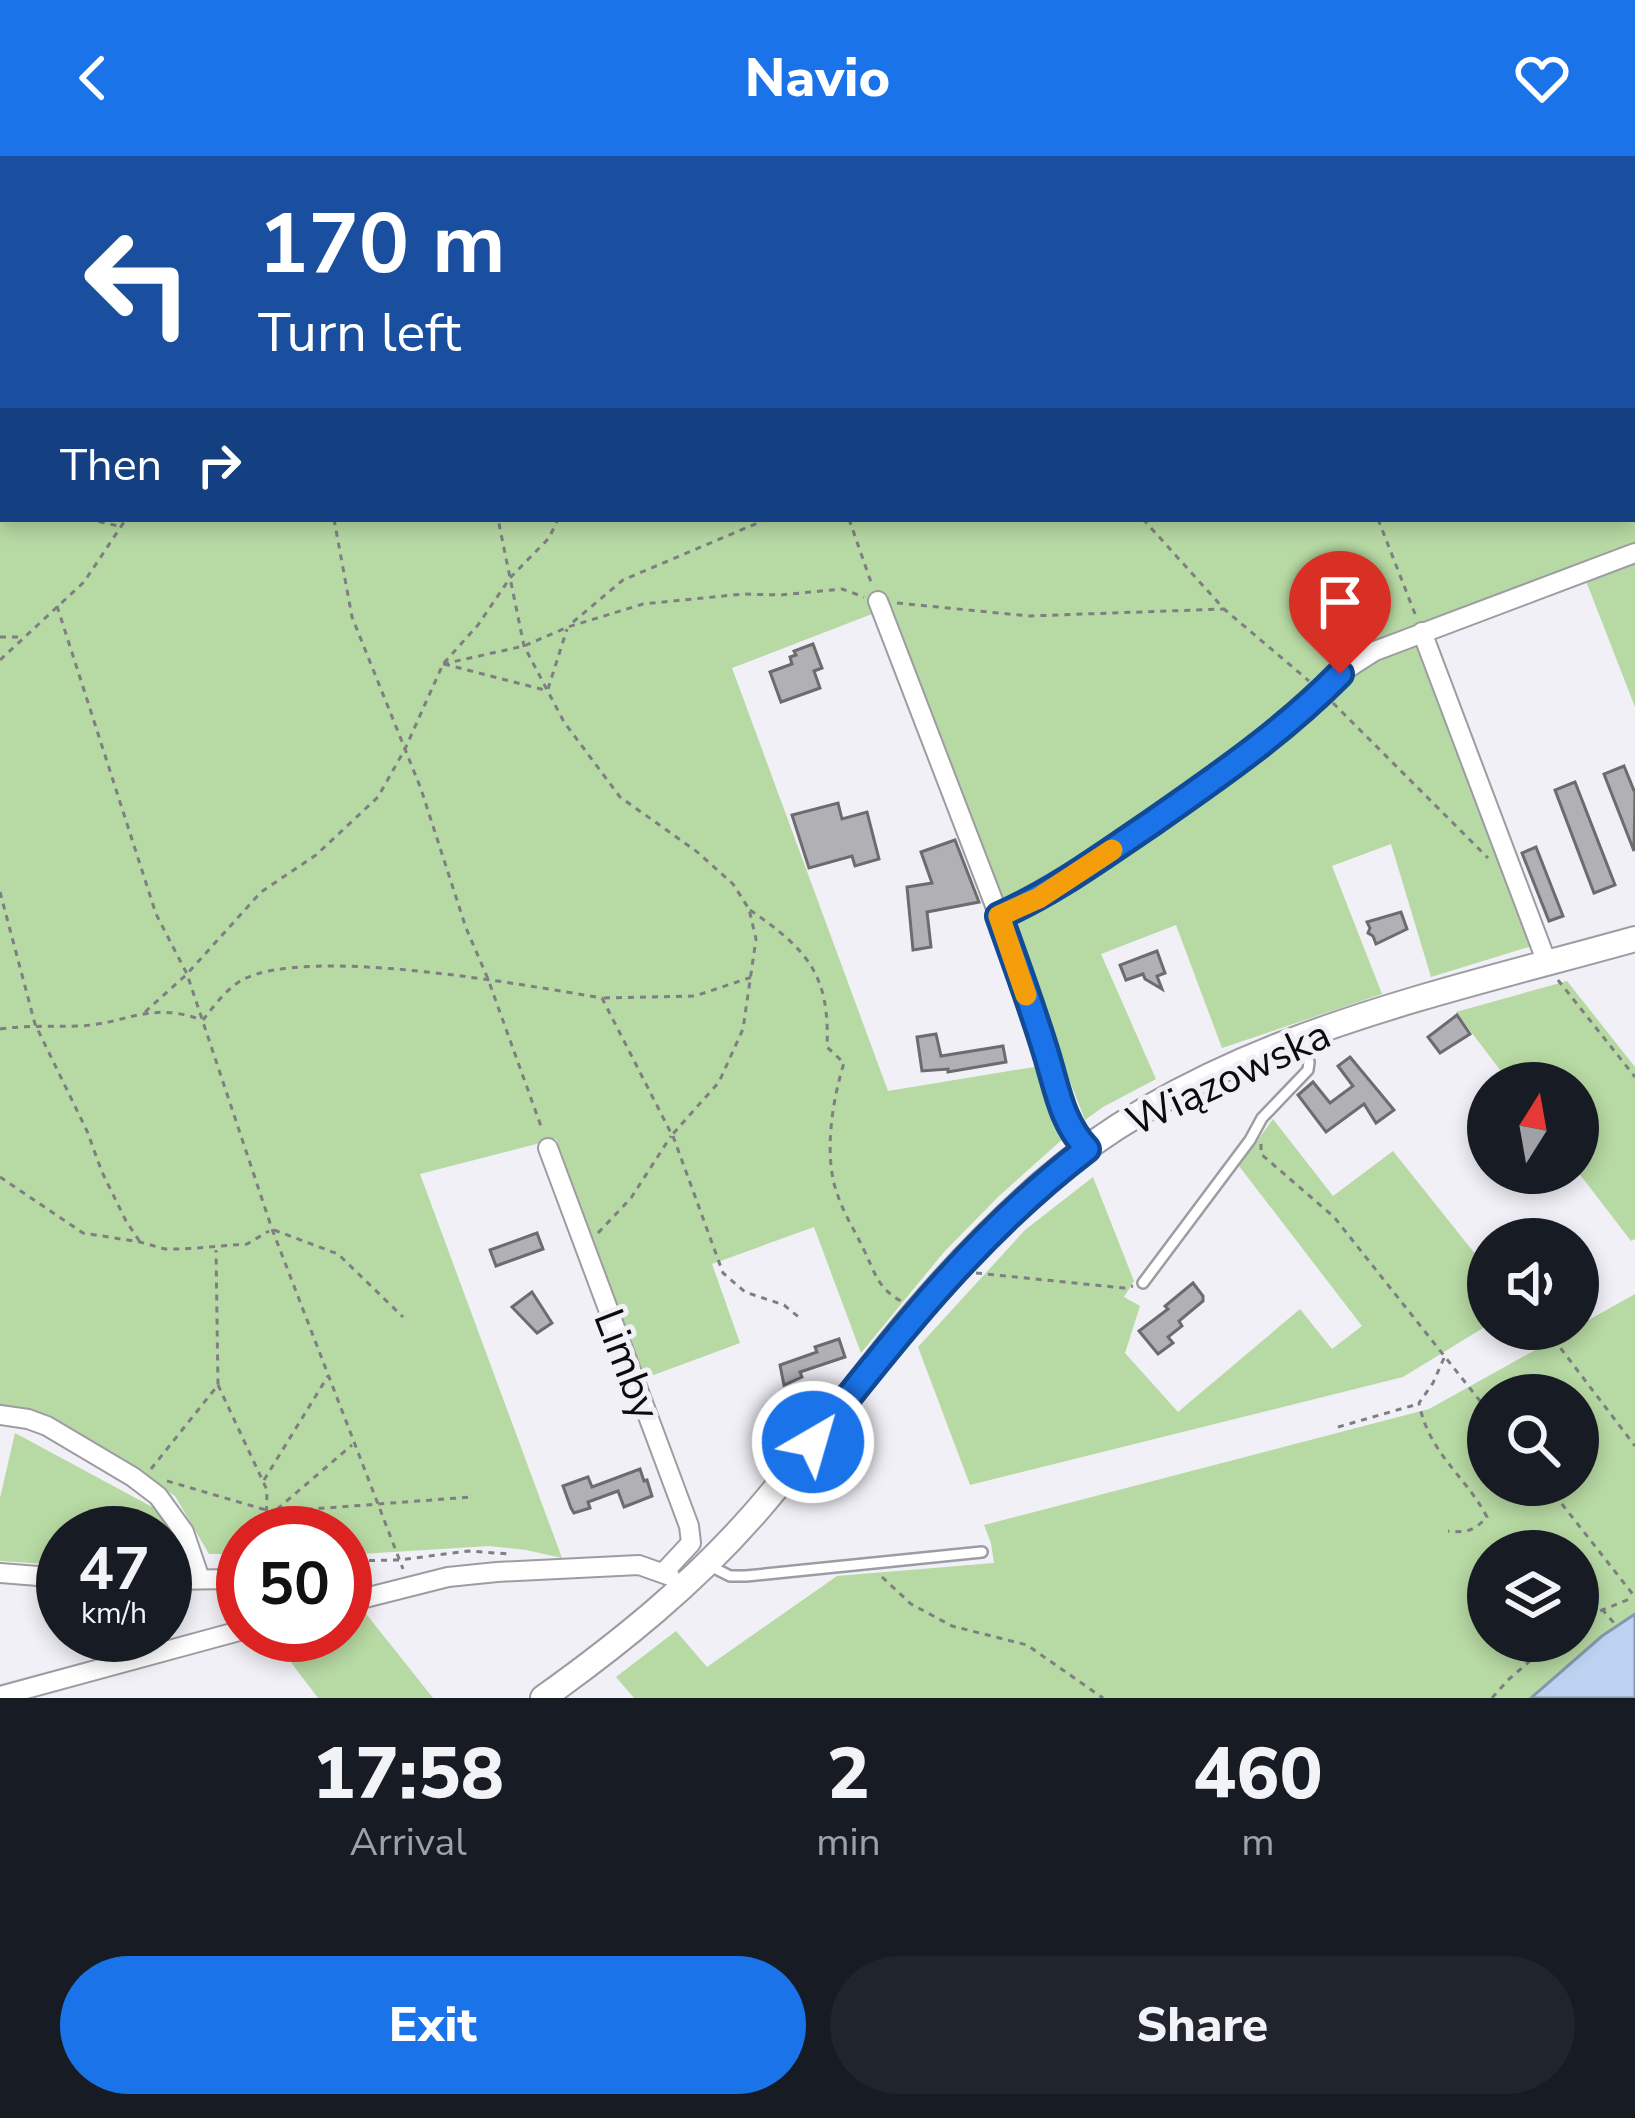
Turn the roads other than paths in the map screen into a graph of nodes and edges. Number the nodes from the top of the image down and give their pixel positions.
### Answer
1 (1635, 553) edge
2 (878, 601) road end
3 (1422, 632) junction
4 (999, 916) junction
5 (1635, 938) edge
6 (1547, 963) junction
7 (1302, 1036) junction
8 (548, 1148) road end
9 (1087, 1149) junction
10 (1143, 1283) road end
11 (0, 1415) edge
12 (982, 1552) dead end
13 (707, 1564) junction
14 (664, 1572) junction
15 (0, 1573) edge
16 (36, 1576) edge
17 (192, 1579) edge
18 (200, 1579) junction
19 (216, 1579) edge
20 (688, 1583) junction
21 (372, 1597) edge
22 (216, 1637) edge
23 (0, 1696) edge
24 (543, 1698) edge

1 - 3 street
2 - 4 street
3 - 4 street
3 - 6 street
4 - 9 street
5 - 6 main road, Wiązowska
6 - 7 main road, Wiązowska
7 - 9 main road, Wiązowska
7 - 10 lane
8 - 14 street, Limby
9 - 13 main road, Wiązowska
11 - 18 street
12 - 13 lane
13 - 20 main road, Wiązowska
14 - 20 street
14 - 21 street
15 - 16 street
17 - 18 street
18 - 19 street
20 - 24 main road, Wiązowska
22 - 23 street

